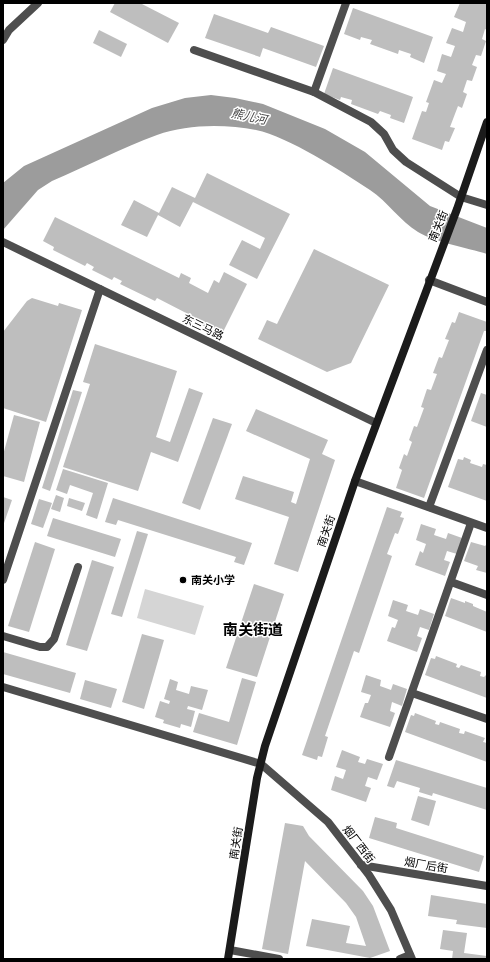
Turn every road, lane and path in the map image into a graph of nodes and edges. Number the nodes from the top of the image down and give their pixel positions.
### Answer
1 (38, 3) edge
2 (346, 3) edge
3 (6, 29) edge
4 (3, 40) edge
5 (194, 50) dead end
6 (314, 92) junction
7 (487, 122) edge
8 (461, 197) junction
9 (487, 205) edge
10 (3, 242) edge
11 (429, 280) junction
12 (100, 289) junction
13 (487, 302) edge
14 (487, 350) edge
15 (376, 423) junction
16 (355, 481) junction
17 (429, 507) junction
18 (471, 523) junction
19 (487, 528) edge
20 (78, 567) dead end
21 (3, 580) edge
22 (450, 582) junction
23 (487, 595) edge
24 (3, 636) edge
25 (3, 687) edge
26 (412, 693) junction
27 (487, 719) edge
28 (389, 757) dead end
29 (261, 764) junction
30 (361, 865) junction
31 (487, 886) edge
32 (230, 950) junction
33 (411, 957) edge
34 (228, 959) edge
35 (278, 959) edge
36 (400, 959) edge

1 - 3 street
2 - 6 street
3 - 4 street
5 - 6 street
6 - 8 street
7 - 8 street, 南关街
8 - 9 street
8 - 11 street, 南关街
10 - 12 street, 东三马路
11 - 13 street
11 - 15 street, 南关街
12 - 15 street, 东三马路
12 - 21 street
14 - 17 street
15 - 16 street, 南关街
16 - 17 street
16 - 29 street, 南关街
17 - 18 street
18 - 19 street
18 - 22 street
20 - 24 street
22 - 23 street
22 - 26 street
25 - 29 street
26 - 27 street
26 - 28 street
29 - 30 street, 烟厂西街
29 - 32 street, 南关街
30 - 31 street, 烟厂后街
30 - 33 street, 烟厂西街
32 - 34 street, 南关街
32 - 35 street
33 - 36 street

